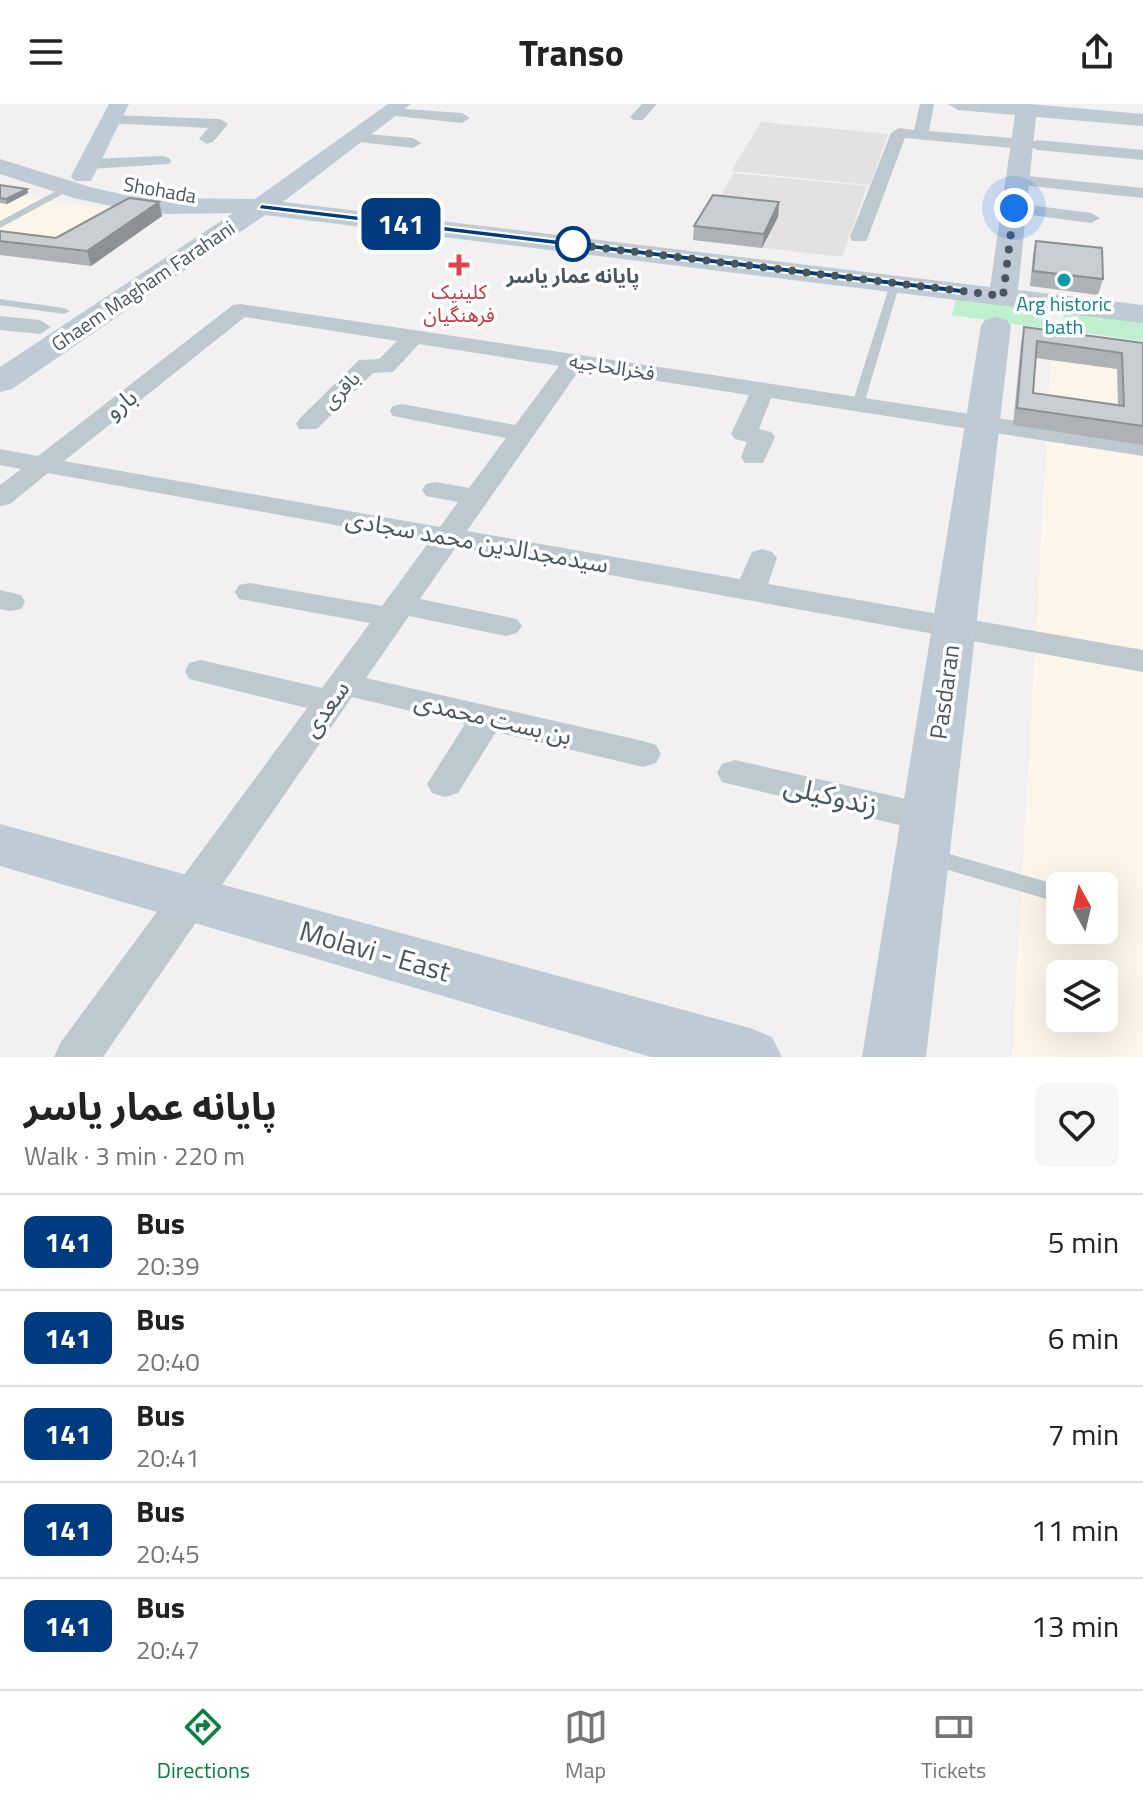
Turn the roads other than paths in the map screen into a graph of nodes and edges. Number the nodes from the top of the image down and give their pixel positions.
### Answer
1 (650, 104) edge
2 (927, 104) edge
3 (958, 104) edge
4 (1064, 108) edge
5 (1026, 110) junction
6 (114, 112) edge
7 (379, 116) edge
8 (638, 117) dead end
9 (462, 118) dead end
10 (1143, 120) edge
11 (421, 125) dead end
12 (920, 135) junction
13 (207, 139) dead end
14 (413, 143) dead end
15 (1107, 144) dead end
16 (1143, 147) edge
17 (0, 149) edge
18 (1143, 155) edge
19 (1024, 159) junction
20 (163, 161) dead end
21 (0, 166) edge
22 (1080, 172) dead end
23 (79, 177) junction
24 (1143, 193) edge
25 (263, 194) junction
26 (175, 200) junction
27 (232, 204) junction
28 (1014, 208) junction
29 (343, 217) junction
30 (1091, 218) dead end
31 (0, 225) edge
32 (859, 237) dead end
33 (210, 241) junction
34 (895, 283) junction
35 (0, 302) edge
36 (241, 310) joint
37 (64, 311) junction
38 (980, 314) junction
39 (1143, 314) edge
40 (0, 323) edge
41 (40, 327) junction
42 (414, 336) junction
43 (0, 352) edge
44 (574, 361) junction
45 (634, 370) junction
46 (0, 382) edge
47 (763, 390) junction
48 (620, 391) dead end
49 (858, 404) junction
50 (402, 411) dead end
51 (983, 423) junction
52 (308, 424) dead end
53 (523, 434) junction
54 (1143, 448) edge
55 (0, 457) edge
56 (754, 457) dead end
57 (42, 465) junction
58 (436, 490) dead end
59 (0, 498) edge
60 (477, 498) junction
61 (449, 537) junction
62 (762, 558) dead end
63 (751, 590) junction
64 (250, 592) dead end
65 (396, 611) junction
66 (506, 626) dead end
67 (954, 627) junction
68 (1143, 661) edge
69 (201, 671) dead end
70 (337, 693) junction
71 (487, 718) junction
72 (643, 754) dead end
73 (735, 773) dead end
74 (445, 784) dead end
75 (925, 836) junction
76 (0, 845) edge
77 (1046, 888) edge
78 (190, 899) junction
79 (88, 1055) edge
80 (750, 1057) edge
81 (894, 1057) edge

1 - 8 street
2 - 12 street
3 - 5 street
4 - 5 street
4 - 10 street
5 - 19 street, Pasdaran
6 - 13 street
6 - 23 street
7 - 9 street
7 - 11 street
7 - 14 street
7 - 25 street, Ghaem Magham Farahani
7 - 25 street, Ghaem Magham Farahani
12 - 19 street
12 - 32 street
15 - 16 street
17 - 23 street, Shohada
18 - 19 street
19 - 22 street
19 - 24 street
19 - 28 street, Pasdaran
20 - 23 street
21 - 23 street, Shohada
23 - 26 street, Shohada
23 - 31 lane
25 - 26 street
25 - 27 street, Ghaem Magham Farahani
25 - 29 street
25 - 33 street, Ghaem Magham Farahani
26 - 27 street, Shohada
27 - 37 street, Ghaem Magham Farahani
28 - 30 street
28 - 38 street, Pasdaran
29 - 33 street
29 - 34 street
33 - 46 street, Ghaem Magham Farahani
34 - 38 street
34 - 49 lane
35 - 37 lane
36 - 42 street, فخرالحاجیه
36 - 57 street, بارو
37 - 41 street, Ghaem Magham Farahani
38 - 39 street
38 - 51 street, Pasdaran
40 - 41 street
41 - 43 street, Ghaem Magham Farahani
42 - 44 street, فخرالحاجیه
42 - 52 street, باقری
44 - 45 street, فخرالحاجیه
44 - 53 street, سعدی
45 - 47 street, فخرالحاجیه
45 - 48 street
47 - 49 street, فخرالحاجیه
47 - 56 street
49 - 51 street, فخرالحاجیه
50 - 53 street
51 - 54 street, فخرالحاجیه
51 - 67 street, Pasdaran
53 - 60 street, سعدی
55 - 57 street, سیدمجدالدین محمد سجادی
57 - 59 street, بارو
57 - 61 street, سیدمجدالدین محمد سجادی
58 - 60 street
60 - 61 street, سعدی
61 - 63 street, سیدمجدالدین محمد سجادی
61 - 65 street, سعدی
62 - 63 street
63 - 67 street, سیدمجدالدین محمد سجادی
64 - 65 street
65 - 66 street
65 - 70 street, سعدی
67 - 68 street, سیدمجدالدین محمد سجادی
67 - 75 street, Pasdaran
69 - 70 street, بن بست محمدی
70 - 71 street, بن بست محمدی
70 - 78 street, سعدی
71 - 72 street, بن بست محمدی
71 - 74 street
73 - 75 street, زندوکیلی
75 - 77 lane
75 - 81 street, Pasdaran
76 - 78 street, Molavi - East
78 - 79 street, سعدی
78 - 80 street, Molavi - East

